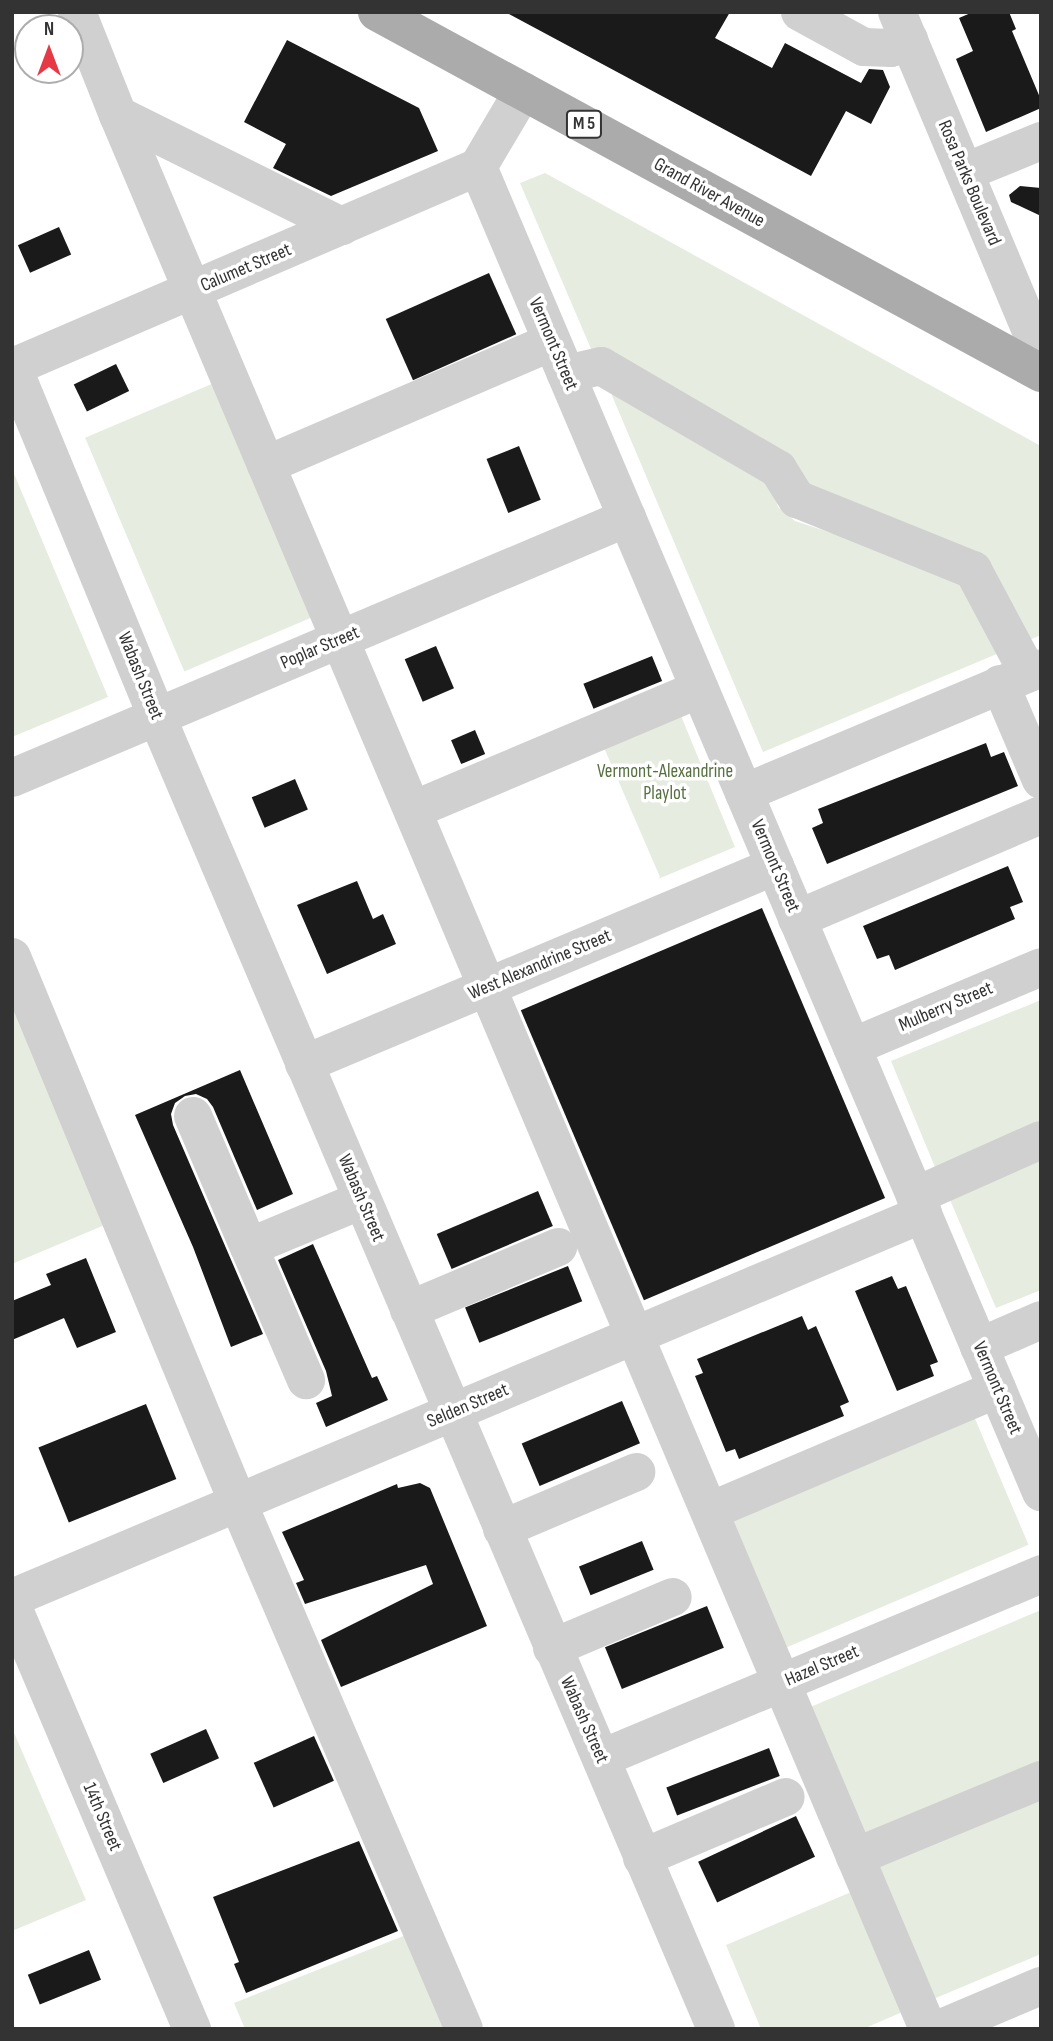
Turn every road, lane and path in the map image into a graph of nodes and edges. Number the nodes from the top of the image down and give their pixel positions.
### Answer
1 (77, 12) edge
2 (800, 12) edge
3 (382, 13) edge
4 (903, 26) edge
5 (523, 91) junction
6 (118, 115) junction
7 (1041, 141) edge
8 (478, 167) junction
9 (965, 172) junction
10 (342, 226) junction
11 (193, 291) junction
12 (1041, 355) edge
13 (559, 358) junction
14 (13, 366) edge
15 (1041, 373) edge
16 (266, 466) junction
17 (627, 518) junction
18 (340, 639) junction
19 (1023, 675) edge
20 (700, 689) junction
21 (157, 717) junction
22 (12, 778) edge
23 (1041, 780) edge
24 (744, 793) junction
25 (413, 810) junction
26 (1041, 815) edge
27 (775, 866) junction
28 (797, 919) junction
29 (12, 957) edge
30 (1041, 967) edge
31 (487, 988) junction
32 (852, 1047) junction
33 (304, 1064) junction
34 (193, 1116) dead end
35 (1041, 1140) edge
36 (362, 1200) junction
37 (919, 1205) junction
38 (249, 1247) junction
39 (558, 1247) dead end
40 (409, 1310) junction
41 (1041, 1321) edge
42 (635, 1336) junction
43 (979, 1347) junction
44 (306, 1380) dead end
45 (997, 1389) junction
46 (452, 1412) junction
47 (635, 1472) dead end
48 (1041, 1492) edge
49 (238, 1503) junction
50 (710, 1511) junction
51 (502, 1529) junction
52 (1041, 1574) edge
53 (673, 1597) dead end
54 (12, 1598) edge
55 (12, 1605) edge
56 (552, 1648) junction
57 (783, 1683) junction
58 (602, 1758) junction
59 (1041, 1780) edge
60 (786, 1797) dead end
61 (855, 1857) junction
62 (642, 1858) junction
63 (1041, 1986) edge
64 (192, 2029) edge
65 (464, 2029) edge
66 (716, 2029) edge
67 (928, 2029) edge
68 (939, 2029) edge

1 - 6 street
2 - 4 street
3 - 5 main road, Grand River Avenue / M 5
4 - 9 street, Rosa Parks Boulevard
5 - 8 street
5 - 15 main road, Grand River Avenue / M 5
6 - 10 street
6 - 11 street
7 - 9 street
8 - 10 street, Calumet Street
8 - 13 street, Vermont Street
9 - 12 street, Rosa Parks Boulevard
10 - 11 street, Calumet Street
11 - 14 street, Calumet Street
11 - 16 street
13 - 16 street
13 - 17 street, Vermont Street
13 - 19 street
14 - 21 street, Wabash Street
16 - 18 street
17 - 18 street, Poplar Street
17 - 20 street, Vermont Street
18 - 21 street, Poplar Street
18 - 25 street
19 - 23 street
19 - 24 street
20 - 24 street, Vermont Street
20 - 25 street
21 - 22 street, Poplar Street
21 - 33 street, Wabash Street
24 - 27 street, Vermont Street
25 - 31 street
26 - 28 street
27 - 28 street, Vermont Street
27 - 31 street, West Alexandrine Street
28 - 32 street, Vermont Street
29 - 49 street
30 - 32 street, Mulberry Street
31 - 33 street, West Alexandrine Street
31 - 42 street
32 - 37 street, Vermont Street
33 - 36 street, Wabash Street
34 - 38 street
35 - 37 street, Selden Street
36 - 38 street
36 - 40 street, Wabash Street
37 - 42 street, Selden Street
37 - 43 street, Vermont Street
38 - 44 street
39 - 40 street
40 - 46 street, Wabash Street
41 - 43 street
42 - 46 street, Selden Street
42 - 50 street
43 - 45 street, Vermont Street
45 - 48 street, Vermont Street
45 - 50 street
46 - 49 street, Selden Street
46 - 51 street, Wabash Street
47 - 51 street
49 - 54 street, Selden Street
49 - 65 street
50 - 57 street
51 - 56 street, Wabash Street
52 - 57 street, Hazel Street
53 - 56 street
55 - 64 street, 14th Street
56 - 58 street, Wabash Street
57 - 58 street, Hazel Street
57 - 61 street
58 - 62 street, Wabash Street
59 - 61 street
60 - 62 street
61 - 67 street
62 - 66 street, Wabash Street
63 - 68 street

